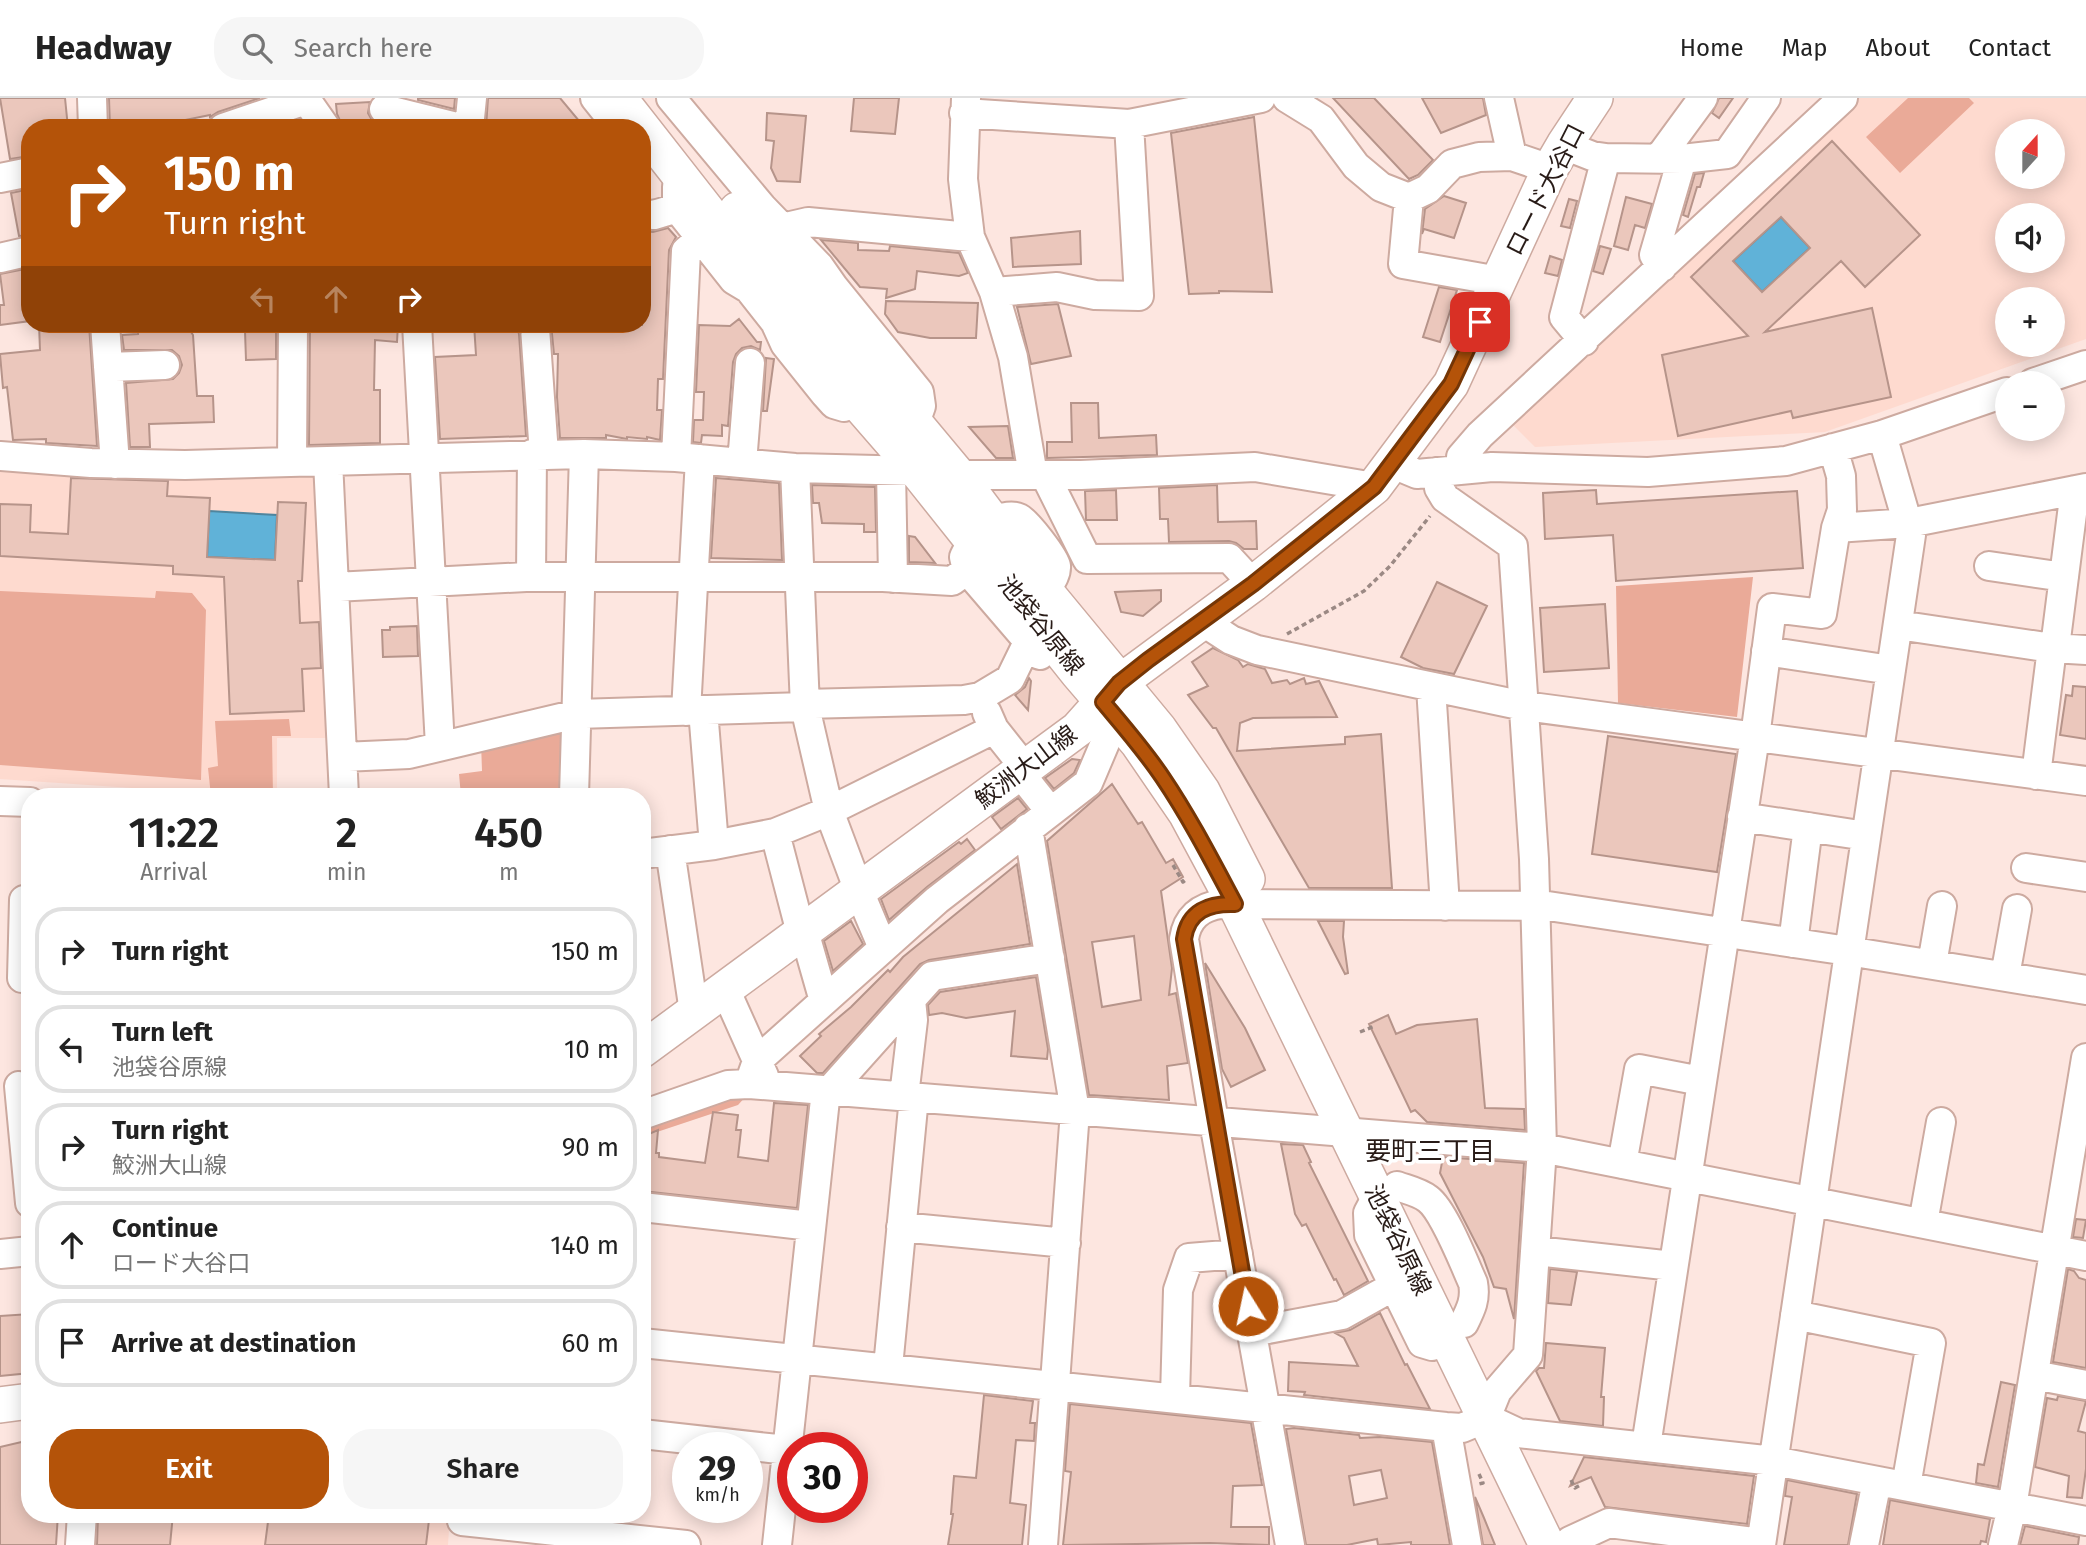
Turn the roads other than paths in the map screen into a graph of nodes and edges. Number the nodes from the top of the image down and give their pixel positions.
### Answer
1 (92, 98) edge
2 (472, 98) edge
3 (595, 98) edge
4 (619, 98) edge
5 (648, 98) edge
6 (671, 98) edge
7 (1287, 98) edge
8 (1499, 98) edge
9 (1595, 98) edge
10 (1703, 98) edge
11 (1766, 98) edge
12 (1843, 98) edge
13 (305, 99) edge
14 (1243, 99) edge
15 (965, 106) edge
16 (383, 112) edge
17 (93, 119) edge
18 (248, 119) edge
19 (319, 119) edge
20 (417, 119) edge
21 (470, 119) edge
22 (612, 119) edge
23 (633, 119) edge
24 (1129, 124) junction
25 (651, 148) edge
26 (1512, 156) junction
27 (1557, 157) junction
28 (1606, 158) junction
29 (1671, 158) junction
30 (651, 167) edge
31 (21, 174) edge
32 (0, 178) edge
33 (683, 197) junction
34 (1409, 198) junction
35 (651, 215) edge
36 (782, 228) junction
37 (970, 237) junction
38 (701, 238) junction
39 (21, 253) edge
40 (0, 258) edge
41 (1662, 267) junction
42 (1499, 281) junction
43 (833, 286) junction
44 (994, 292) junction
45 (831, 321) junction
46 (106, 333) edge
47 (293, 333) edge
48 (418, 333) edge
49 (535, 333) edge
50 (1584, 341) junction
51 (750, 363) dead end
52 (165, 365) dead end
53 (2086, 365) edge
54 (108, 367) junction
55 (2065, 372) edge
56 (1995, 396) edge
57 (858, 402) junction
58 (915, 423) junction
59 (1882, 435) junction
60 (1833, 448) junction
61 (538, 454) junction
62 (584, 454) junction
63 (0, 456) edge
64 (425, 457) junction
65 (688, 458) junction
66 (328, 461) junction
67 (292, 462) junction
68 (742, 463) junction
69 (115, 464) junction
70 (795, 468) junction
71 (904, 471) junction
72 (958, 475) junction
73 (1039, 475) junction
74 (1384, 476) junction
75 (1447, 480) junction
76 (2081, 489) edge
77 (1909, 523) junction
78 (1836, 528) junction
79 (978, 544) junction
80 (1989, 566) dead end
81 (581, 577) junction
82 (693, 577) junction
83 (799, 577) junction
84 (2064, 577) junction
85 (531, 578) junction
86 (893, 578) junction
87 (432, 583) junction
88 (1253, 584) junction
89 (335, 587) junction
90 (1202, 621) junction
91 (1898, 625) junction
92 (1043, 644) junction
93 (2053, 648) junction
94 (2086, 650) edge
95 (1766, 651) junction
96 (1891, 670) junction
97 (1431, 687) junction
98 (980, 698) junction
99 (1113, 701) junction
100 (805, 705) junction
101 (1524, 706) junction
102 (694, 710) junction
103 (577, 714) junction
104 (994, 729) junction
105 (1755, 737) junction
106 (440, 746) junction
107 (1878, 754) junction
108 (342, 757) junction
109 (1022, 770) junction
110 (2036, 775) junction
111 (2086, 781) edge
112 (344, 788) edge
113 (574, 788) edge
114 (0, 801) edge
115 (21, 802) edge
116 (829, 811) junction
117 (1742, 817) junction
118 (1808, 827) junction
119 (1037, 828) junction
120 (775, 833) junction
121 (1866, 836) junction
122 (714, 845) junction
123 (670, 850) junction
124 (651, 852) edge
125 (2026, 868) dead end
126 (2086, 877) edge
127 (859, 891) junction
128 (1247, 904) junction
129 (1445, 906) junction
130 (1535, 906) junction
131 (1942, 906) dead end
132 (2017, 909) dead end
133 (802, 932) junction
134 (1724, 932) junction
135 (21, 933) edge
136 (1793, 943) junction
137 (883, 948) junction
138 (1848, 951) junction
139 (1050, 958) junction
140 (1932, 964) junction
141 (2005, 976) junction
142 (17, 978) edge
143 (725, 989) junction
144 (2086, 990) edge
145 (911, 1000) junction
146 (824, 1001) junction
147 (694, 1012) junction
148 (651, 1043) edge
149 (2086, 1058) edge
150 (759, 1076) junction
151 (1701, 1081) junction
152 (16, 1083) edge
153 (828, 1090) junction
154 (909, 1097) junction
155 (1075, 1111) junction
156 (651, 1112) edge
157 (1214, 1122) junction
158 (1941, 1122) dead end
159 (1360, 1134) junction
160 (18, 1136) edge
161 (1542, 1148) junction
162 (2079, 1155) edge
163 (1622, 1164) junction
164 (1686, 1176) junction
165 (1387, 1191) junction
166 (1811, 1200) junction
167 (651, 1208) edge
168 (1923, 1223) junction
169 (811, 1226) junction
170 (901, 1227) junction
171 (1066, 1243) junction
172 (2055, 1250) junction
173 (1536, 1251) junction
174 (21, 1252) edge
175 (0, 1254) edge
176 (1238, 1254) junction
177 (2086, 1256) edge
178 (1673, 1266) junction
179 (1394, 1286) junction
180 (1795, 1315) junction
181 (1252, 1332) junction
182 (1456, 1332) junction
183 (651, 1344) edge
184 (797, 1359) junction
185 (888, 1367) junction
186 (2034, 1375) junction
187 (1056, 1384) junction
188 (2086, 1385) edge
189 (1175, 1397) junction
190 (21, 1402) edge
191 (0, 1405) edge
192 (1491, 1405) junction
193 (1266, 1407) junction
194 (1447, 1427) junction
195 (789, 1432) edge
196 (1518, 1433) junction
197 (651, 1435) edge
198 (1646, 1446) junction
199 (777, 1449) edge
200 (1774, 1461) junction
201 (1877, 1481) junction
202 (1906, 1486) junction
203 (2012, 1507) junction
204 (2086, 1521) edge
205 (81, 1523) edge
206 (779, 1523) edge
207 (461, 1526) edge
208 (606, 1531) edge
209 (1563, 1544) edge
210 (1761, 1544) edge
211 (80, 1545) edge
212 (678, 1545) edge
213 (777, 1545) edge
214 (1043, 1545) edge
215 (1290, 1545) edge
216 (1467, 1545) edge
217 (1864, 1545) edge
218 (2003, 1545) edge

1 - 17 street
2 - 21 street
3 - 22 street
4 - 23 main road, 池袋谷原線
5 - 45 main road, 池袋谷原線
6 - 36 street
7 - 34 street
8 - 26 street
9 - 27 main road, ロード大谷口
10 - 29 street
11 - 29 street
12 - 41 street
13 - 18 street
13 - 19 street
14 - 24 street
15 - 24 street
15 - 37 street
16 - 20 street
24 - 44 street
25 - 33 main road, 池袋谷原線
26 - 27 street
26 - 34 street
27 - 28 street
27 - 42 main road, ロード大谷口
28 - 29 street
28 - 50 street
29 - 41 street
30 - 33 street
31 - 32 street
33 - 35 street
33 - 38 street
33 - 57 main road, 池袋谷原線
34 - 42 street
36 - 37 street
36 - 43 street
37 - 44 street
38 - 57 street
38 - 65 street
39 - 40 street
41 - 50 street
42 - 74 main road, ロード大谷口
43 - 45 street
43 - 58 street
44 - 73 street
45 - 58 main road, 池袋谷原線
46 - 54 street
47 - 67 street
48 - 64 street
49 - 61 street
50 - 75 street
51 - 68 street
52 - 54 street
53 - 55 street
54 - 69 street
56 - 59 street
57 - 71 main road, 池袋谷原線
58 - 72 main road, 池袋谷原線
59 - 60 street
59 - 77 street
60 - 75 street
60 - 78 street
61 - 62 street
61 - 64 street
61 - 85 street
62 - 65 street
62 - 81 street
63 - 69 street
64 - 66 street
64 - 87 street
65 - 68 street
65 - 82 street
66 - 67 street
66 - 89 street
67 - 69 street
68 - 70 street
70 - 71 street
70 - 83 street
71 - 72 street
71 - 79 main road, 池袋谷原線
71 - 86 street
72 - 73 street
72 - 79 main road, 池袋谷原線
73 - 74 street
73 - 88 street
74 - 75 street
74 - 88 main road, 鮫洲大山線
75 - 101 street
76 - 77 street
76 - 84 street
77 - 78 street
77 - 91 street
78 - 95 street
79 - 86 street
79 - 92 main road, 池袋谷原線
79 - 99 main road, 池袋谷原線
80 - 84 street
81 - 82 street
81 - 85 street
81 - 103 street
82 - 83 street
82 - 102 street
83 - 86 street
83 - 100 street
84 - 93 street
85 - 87 street
87 - 89 street
87 - 106 street
88 - 90 main road, 鮫洲大山線
89 - 108 street
90 - 97 street
90 - 99 main road, 鮫洲大山線
91 - 93 street
91 - 96 street
92 - 98 street
92 - 99 main road, 池袋谷原線
93 - 94 street
93 - 110 street
95 - 96 street
95 - 105 street
96 - 107 street
97 - 101 street
97 - 129 street
98 - 100 street
98 - 104 street
99 - 109 main road, 鮫洲大山線
99 - 119 street
99 - 128 main road, 池袋谷原線
100 - 102 street
100 - 116 street
101 - 105 street
101 - 130 street
102 - 103 street
102 - 122 street
103 - 106 street
103 - 113 street
104 - 109 street
104 - 116 street
105 - 107 street
105 - 117 street
106 - 108 street
107 - 110 street
107 - 121 street
108 - 112 street
109 - 119 street
109 - 127 main road, 鮫洲大山線
110 - 111 street
114 - 115 street
116 - 120 street
116 - 127 street
117 - 118 street
117 - 134 street
118 - 121 street
118 - 136 street
119 - 137 street
119 - 139 street
119 - 150 street
120 - 122 street
120 - 133 street
121 - 138 street
122 - 123 street
123 - 124 street
123 - 147 street
125 - 126 street
127 - 133 main road, 鮫洲大山線
127 - 137 street
128 - 129 street
128 - 157 street
128 - 159 main road, 池袋谷原線
129 - 130 street
130 - 134 street
130 - 161 street
131 - 140 street
132 - 141 street
133 - 143 main road, 鮫洲大山線
133 - 146 street
134 - 136 street
134 - 151 street
135 - 142 street
136 - 138 street
137 - 146 street
138 - 140 street
138 - 166 street
139 - 145 street
139 - 155 street
140 - 141 street
141 - 144 street
143 - 147 main road, 鮫洲大山線
143 - 150 street
145 - 153 street
145 - 154 street
146 - 150 street
147 - 148 main road, 鮫洲大山線
149 - 162 street
150 - 153 street
150 - 156 street
151 - 163 street
151 - 164 street
152 - 160 street
153 - 154 street
153 - 169 street
154 - 155 street
154 - 170 street
155 - 157 street
155 - 171 street
157 - 159 street
157 - 176 street
158 - 168 street
159 - 161 street
159 - 165 main road, 池袋谷原線
161 - 163 street
161 - 173 street
162 - 172 street
163 - 164 street
164 - 166 street
164 - 178 street
165 - 179 street
165 - 182 main road, 池袋谷原線
166 - 168 street
166 - 180 street
167 - 169 street
168 - 172 street
169 - 184 street
170 - 171 street
170 - 185 street
171 - 187 street
172 - 177 street
172 - 186 street
173 - 178 street
173 - 192 street
174 - 175 street
176 - 181 street
176 - 189 street
178 - 198 street
179 - 181 street
179 - 182 street
180 - 200 street
180 - 202 street
181 - 193 street
182 - 192 main road, 池袋谷原線
183 - 184 street
184 - 185 street
184 - 195 street
185 - 187 street
186 - 188 street
186 - 203 street
187 - 189 street
187 - 214 street
189 - 193 street
190 - 191 main road
192 - 194 street
192 - 196 main road, 池袋谷原線
192 - 209 main road, 池袋谷原線
193 - 194 street
193 - 215 street
194 - 216 street
196 - 198 street
196 - 209 main road, 池袋谷原線
197 - 199 street
198 - 200 street
200 - 201 street
200 - 210 street
201 - 202 street
201 - 217 street
202 - 203 street
203 - 204 street
203 - 218 street
205 - 211 street
206 - 213 street
207 - 208 street
208 - 212 street
209 - 210 street

